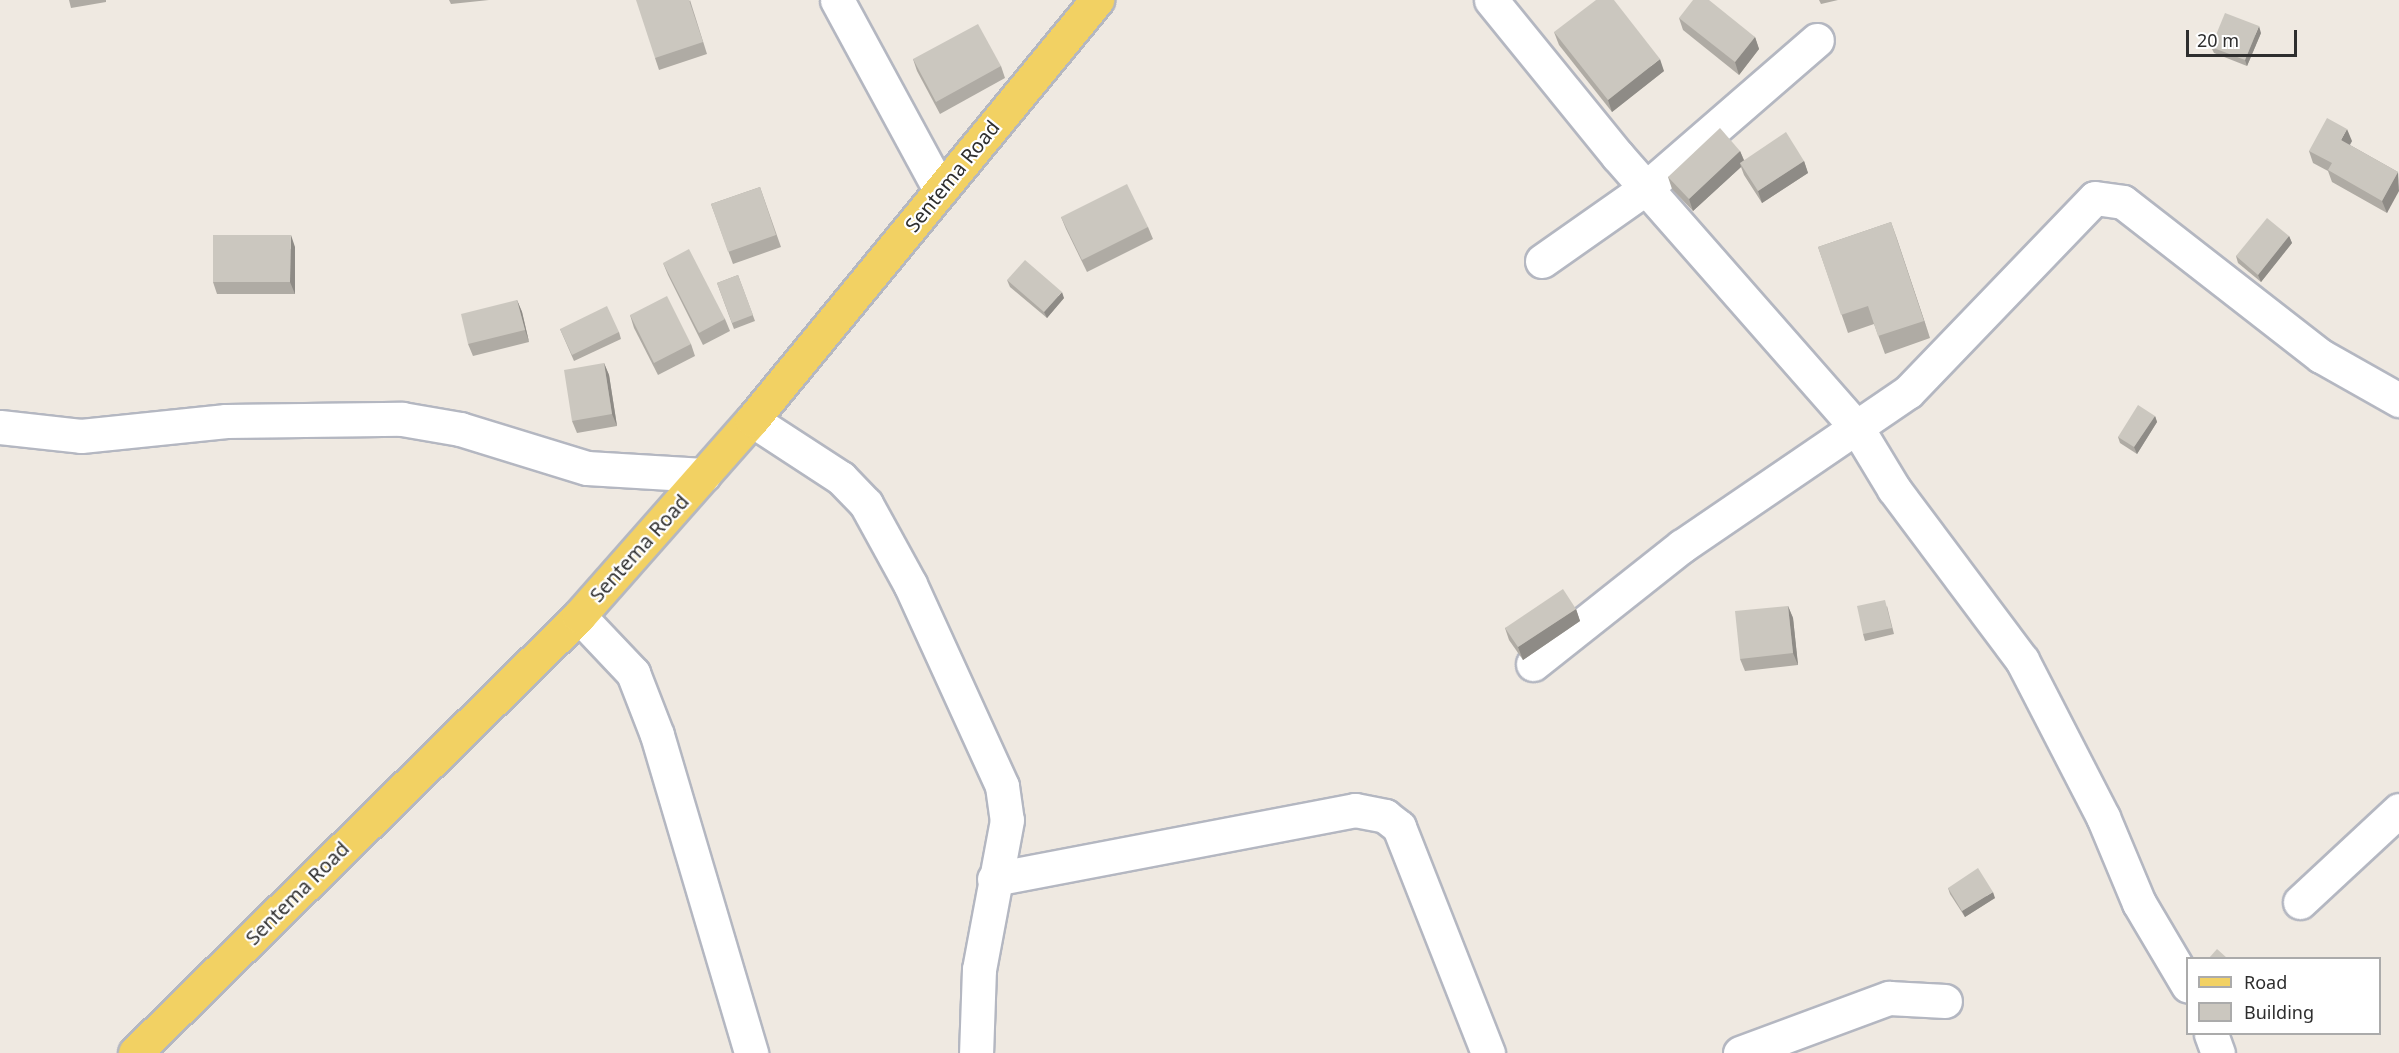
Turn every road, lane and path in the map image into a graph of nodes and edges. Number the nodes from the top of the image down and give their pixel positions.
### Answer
1 (837, 0) edge
2 (1097, 0) edge
3 (1491, 0) edge
4 (1817, 40) dead end
5 (1646, 188) junction
6 (940, 190) junction
7 (1542, 261) dead end
8 (2399, 400) edge
9 (752, 420) junction
10 (0, 427) edge
11 (1857, 428) junction
12 (704, 475) junction
13 (579, 616) junction
14 (1533, 664) dead end
15 (2399, 810) edge
16 (994, 879) junction
17 (2300, 902) dead end
18 (2186, 984) edge
19 (1945, 1001) dead end
20 (2211, 1035) edge
21 (135, 1053) edge
22 (752, 1053) edge
23 (976, 1053) edge
24 (1488, 1053) edge
25 (1740, 1053) edge
26 (2218, 1053) edge

1 - 6 street
2 - 6 main road, Sentema Road
3 - 5 street
4 - 5 street
5 - 7 street
5 - 11 street
6 - 9 main road, Sentema Road
8 - 11 street
9 - 12 main road, Sentema Road
9 - 16 street
10 - 12 street
11 - 14 street
11 - 18 street
12 - 13 main road, Sentema Road
13 - 21 main road, Sentema Road
13 - 22 street
15 - 17 street
16 - 23 street
16 - 24 street
19 - 25 street
20 - 26 street

